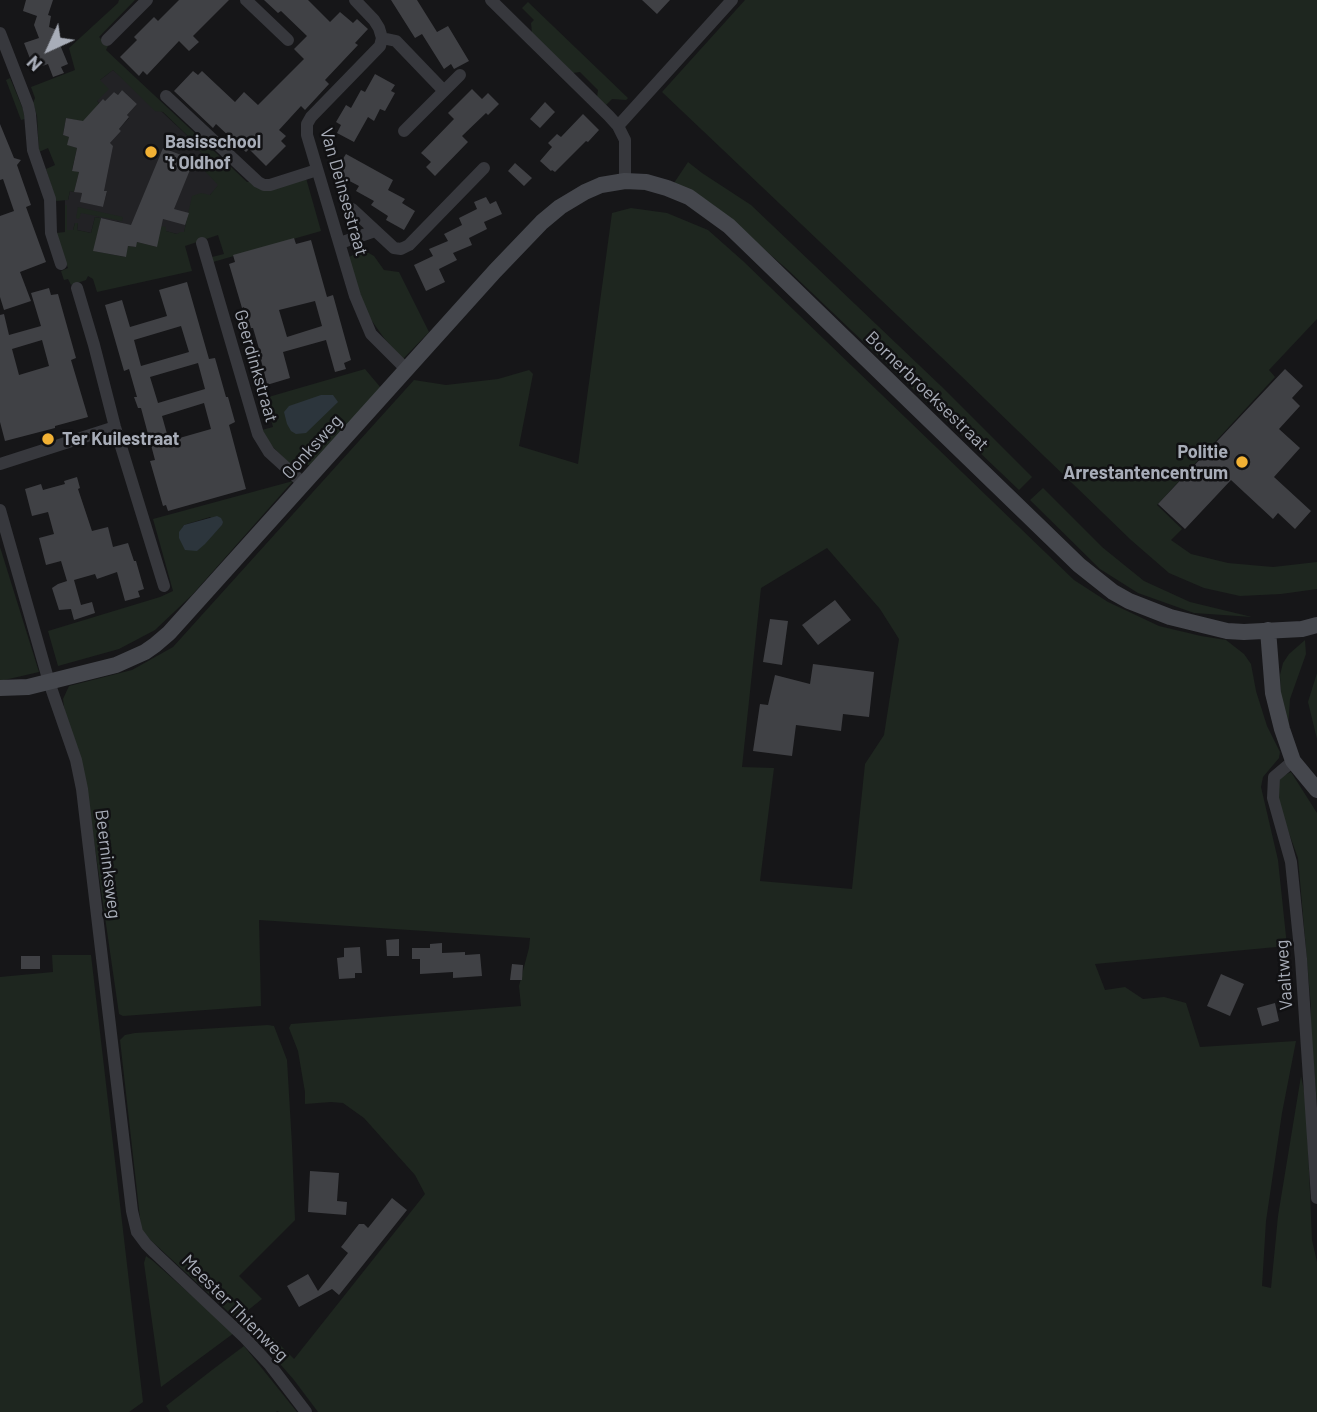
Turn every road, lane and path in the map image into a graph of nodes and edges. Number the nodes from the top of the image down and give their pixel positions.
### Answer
1 (147, 0) edge
2 (246, 0) edge
3 (355, 0) edge
4 (491, 0) edge
5 (732, 0) edge
6 (0, 33) edge
7 (382, 38) junction
8 (107, 40) dead end
9 (288, 40) dead end
10 (460, 75) dead end
11 (444, 91) junction
12 (166, 96) dead end
13 (618, 126) junction
14 (404, 131) dead end
15 (484, 168) dead end
16 (317, 170) junction
17 (625, 181) junction
18 (352, 209) dead end
19 (375, 231) junction
20 (202, 243) dead end
21 (340, 243) junction
22 (61, 264) dead end
23 (77, 288) dead end
24 (407, 370) junction
25 (115, 427) junction
26 (0, 464) edge
27 (304, 484) junction
28 (0, 510) edge
29 (164, 586) dead end
30 (1317, 625) edge
31 (1268, 630) junction
32 (49, 682) junction
33 (0, 688) edge
34 (1293, 761) junction
35 (1317, 790) edge
36 (1317, 1198) edge
37 (137, 1232) joint
38 (306, 1412) edge

1 - 8 street
2 - 9 street
3 - 7 street
4 - 13 street
5 - 13 street
6 - 22 street
7 - 11 street
7 - 16 street, Van Deinsestraat
10 - 11 street
11 - 14 street
12 - 16 street
13 - 17 street
15 - 19 street
16 - 21 street, Van Deinsestraat
17 - 24 main road, Oonksweg
17 - 31 main road, Bornerbroeksestraat
18 - 19 street
19 - 21 street
20 - 27 street, Geerdinkstraat
21 - 24 street, Van Deinsestraat
23 - 25 street
24 - 27 main road, Oonksweg
25 - 26 street
25 - 29 street
27 - 32 main road, Oonksweg
28 - 32 street, Beerninksweg
30 - 31 main road, Bornerbroeksestraat
31 - 34 main road
32 - 33 main road, Oonksweg
32 - 37 street, Beerninksweg
34 - 35 main road
34 - 36 street, Vaaltweg
37 - 38 street, Meester Thienweg

